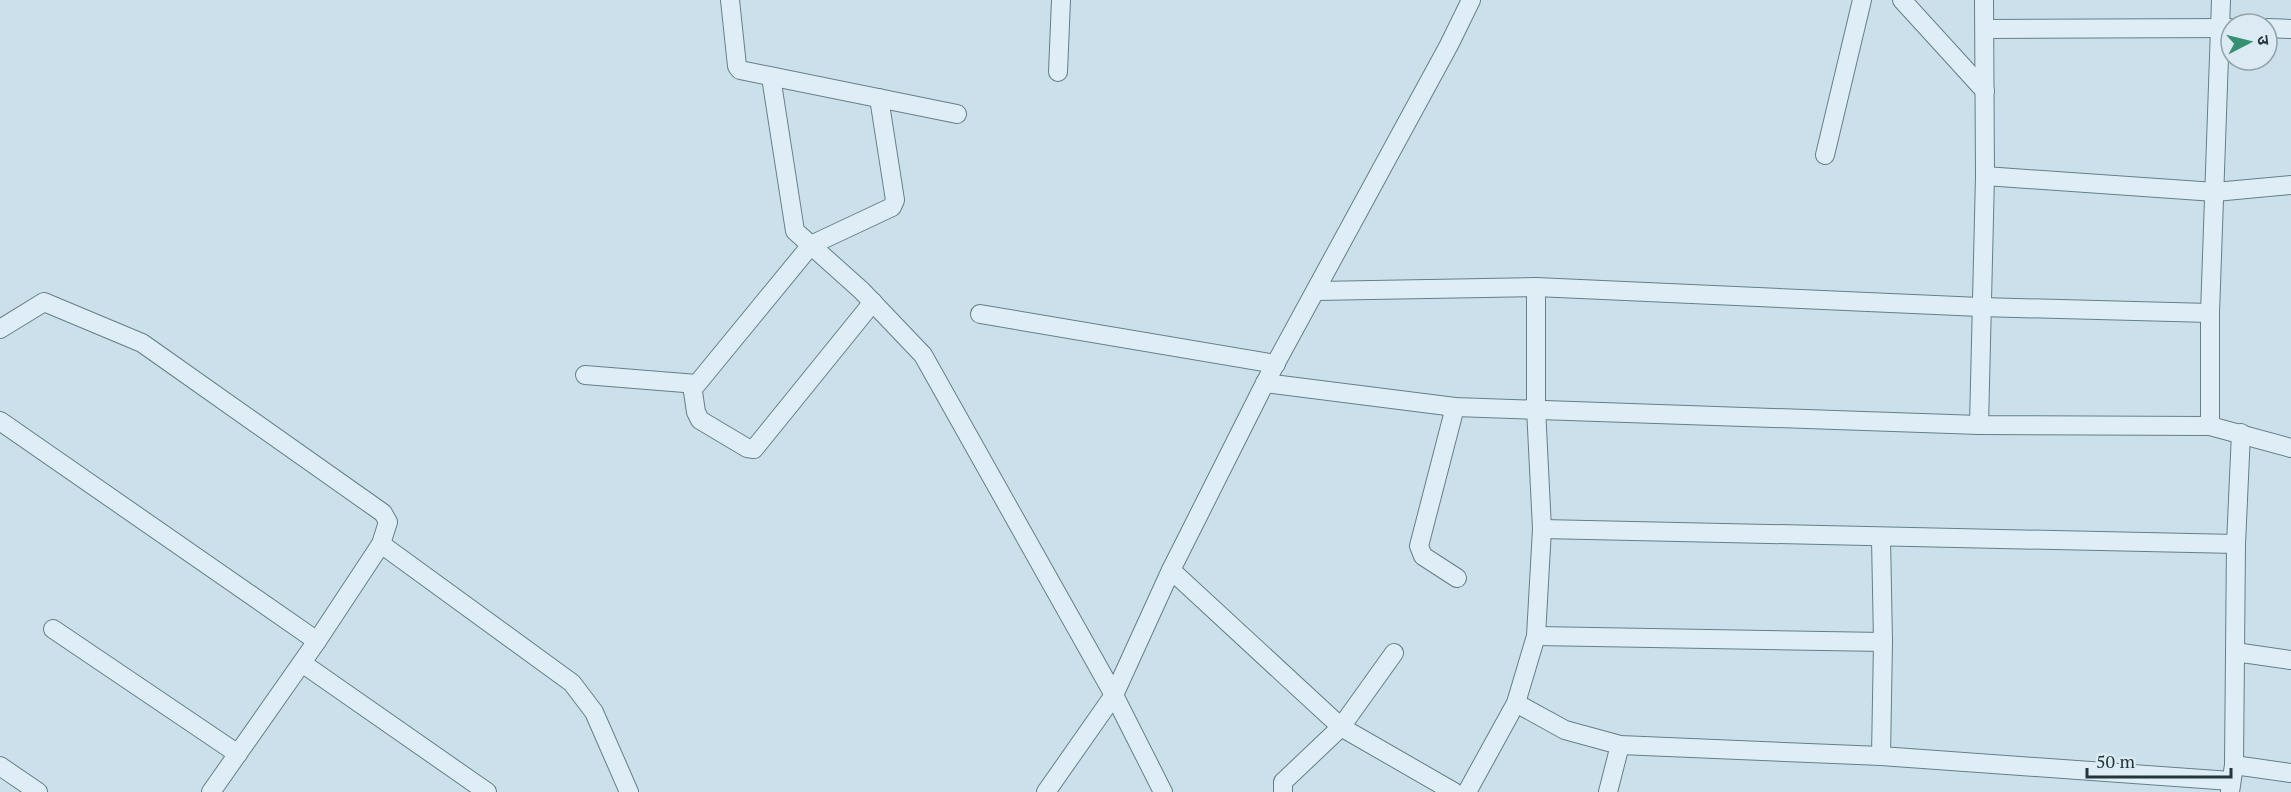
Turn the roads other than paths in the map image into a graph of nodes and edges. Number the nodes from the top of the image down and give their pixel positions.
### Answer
1 (730, 0) edge
2 (1060, 0) edge
3 (1471, 0) edge
4 (1862, 0) edge
5 (1902, 0) edge
6 (1984, 0) edge
7 (2219, 28) edge
8 (1985, 29) junction
9 (1058, 72) dead end
10 (2223, 72) edge
11 (771, 77) junction
12 (1985, 91) junction
13 (879, 98) junction
14 (957, 114) dead end
15 (1825, 155) dead end
16 (1985, 176) junction
17 (2291, 185) edge
18 (2215, 192) junction
19 (811, 245) junction
20 (1536, 287) junction
21 (1316, 291) junction
22 (873, 302) junction
23 (1980, 307) junction
24 (2210, 313) junction
25 (980, 314) dead end
26 (0, 329) edge
27 (1276, 364) junction
28 (585, 375) dead end
29 (1265, 383) junction
30 (692, 385) junction
31 (1455, 407) junction
32 (1536, 408) junction
33 (0, 421) edge
34 (1979, 425) junction
35 (2210, 426) junction
36 (2241, 433) junction
37 (2291, 448) edge
38 (1542, 529) junction
39 (1881, 538) junction
40 (381, 544) junction
41 (2236, 544) junction
42 (1171, 570) junction
43 (1457, 578) dead end
44 (53, 629) dead end
45 (1536, 636) junction
46 (317, 641) junction
47 (1883, 642) junction
48 (2235, 652) junction
49 (1394, 653) dead end
50 (2291, 660) edge
51 (302, 663) junction
52 (1114, 695) junction
53 (1516, 703) junction
54 (1341, 727) junction
55 (1620, 745) junction
56 (238, 754) junction
57 (1881, 756) junction
58 (0, 766) edge
59 (2291, 773) edge
60 (2232, 779) edge
61 (38, 792) edge
62 (212, 792) edge
63 (488, 792) edge
64 (628, 792) edge
65 (1046, 792) edge
66 (1163, 792) edge
67 (1282, 792) edge
68 (1454, 792) edge
69 (1467, 792) edge
70 (1608, 792) edge

1 - 11 street
2 - 9 street
3 - 21 street
4 - 15 street
5 - 12 street
6 - 8 street
7 - 8 street
8 - 12 street
10 - 18 street
11 - 13 street
11 - 19 street
12 - 16 street
13 - 14 street
13 - 19 street
16 - 18 street
16 - 23 street
17 - 18 street
18 - 24 street
19 - 22 street
19 - 30 street
20 - 21 street
20 - 23 street
20 - 32 street
21 - 27 street
22 - 30 street
22 - 52 street
23 - 24 street
23 - 34 street
24 - 35 street
25 - 27 street
26 - 40 street
27 - 29 street
28 - 30 street
29 - 31 street
29 - 42 street
31 - 32 street
31 - 43 street
32 - 34 street
32 - 38 street
33 - 46 street
34 - 35 street
35 - 36 street
36 - 37 street
36 - 41 street
38 - 39 street
38 - 45 street
39 - 41 street
39 - 47 street
40 - 46 street
40 - 64 street
41 - 48 street
42 - 52 street
42 - 54 street
44 - 56 street
45 - 47 street
45 - 53 street
46 - 51 street
47 - 57 street
48 - 50 street
48 - 60 street
49 - 54 street
51 - 56 street
51 - 63 street
52 - 65 street
52 - 66 street
53 - 55 street
53 - 69 street
54 - 67 street
54 - 68 street
55 - 57 street
55 - 70 street
56 - 62 street
57 - 60 street
58 - 61 street
59 - 60 street

